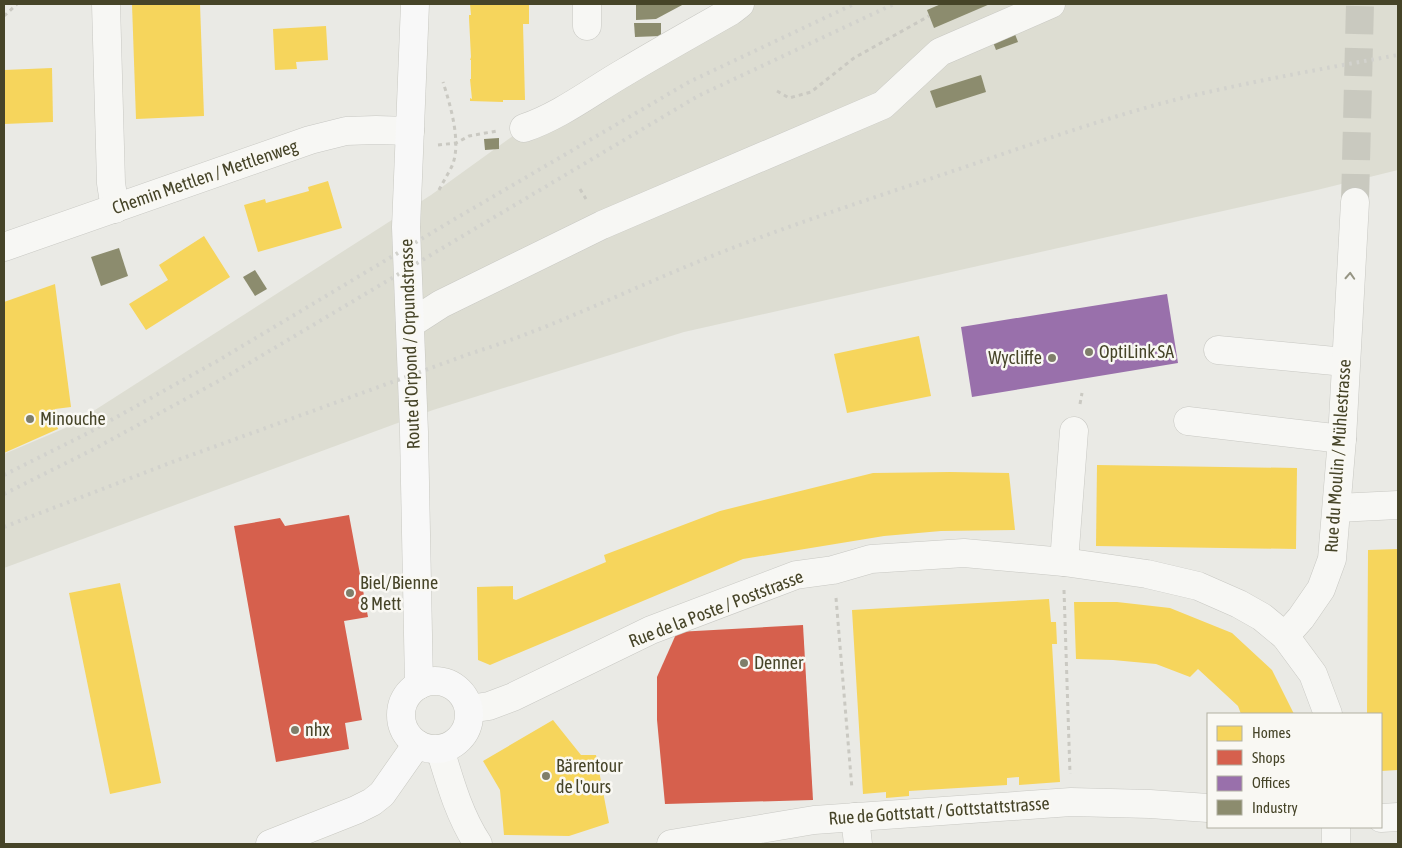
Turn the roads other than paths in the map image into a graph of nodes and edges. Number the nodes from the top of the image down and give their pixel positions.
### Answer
1 (106, 4) edge
2 (415, 4) edge
3 (740, 4) edge
4 (1051, 4) edge
5 (524, 128) road end
6 (410, 131) junction
7 (1354, 202) tunnel mouth
8 (115, 209) junction
9 (4, 247) edge
10 (410, 324) junction
11 (1218, 350) dead end
12 (1345, 362) junction
13 (1188, 421) dead end
14 (1074, 431) dead end
15 (1342, 439) junction
16 (1398, 505) edge
17 (1337, 508) junction
18 (1064, 562) junction
19 (1285, 636) junction
20 (419, 685) junction
21 (468, 709) junction
22 (1328, 713) edge
23 (428, 746) junction
24 (1207, 808) edge
25 (855, 817) junction
26 (1398, 817) edge
27 (1382, 818) edge
28 (1336, 828) edge
29 (270, 844) edge
30 (478, 844) edge
31 (671, 844) edge
32 (858, 844) edge
33 (1336, 844) edge

1 - 8 street
2 - 6 main road, Route d'Orpond / Orpundstrasse
3 - 5 street
4 - 10 street
6 - 8 street, Chemin Mettlen / Mettlenweg
6 - 10 main road, Route d'Orpond / Orpundstrasse
12 -> 7 street, Rue du Moulin / Mühlestrasse
8 - 9 street, Chemin Mettlen / Mettlenweg
10 - 20 main road, Route d'Orpond / Orpundstrasse
11 - 12 street
12 - 15 street, Rue du Moulin / Mühlestrasse
13 - 15 street
14 - 18 street
15 - 17 street, Rue du Moulin / Mühlestrasse
16 - 17 street
17 - 19 street, Rue du Moulin / Mühlestrasse
18 - 19 street, Rue de la Poste / Poststrasse
18 - 21 street, Rue de la Poste / Poststrasse
19 - 22 street
20 - 21 main road
20 - 23 main road
21 - 23 main road
23 - 29 main road
23 - 30 street
24 - 25 street, Rue de Gottstatt / Gottstattstrasse
25 - 31 street, Rue de Gottstatt / Gottstattstrasse
25 - 32 street
26 - 27 street
28 - 33 street

